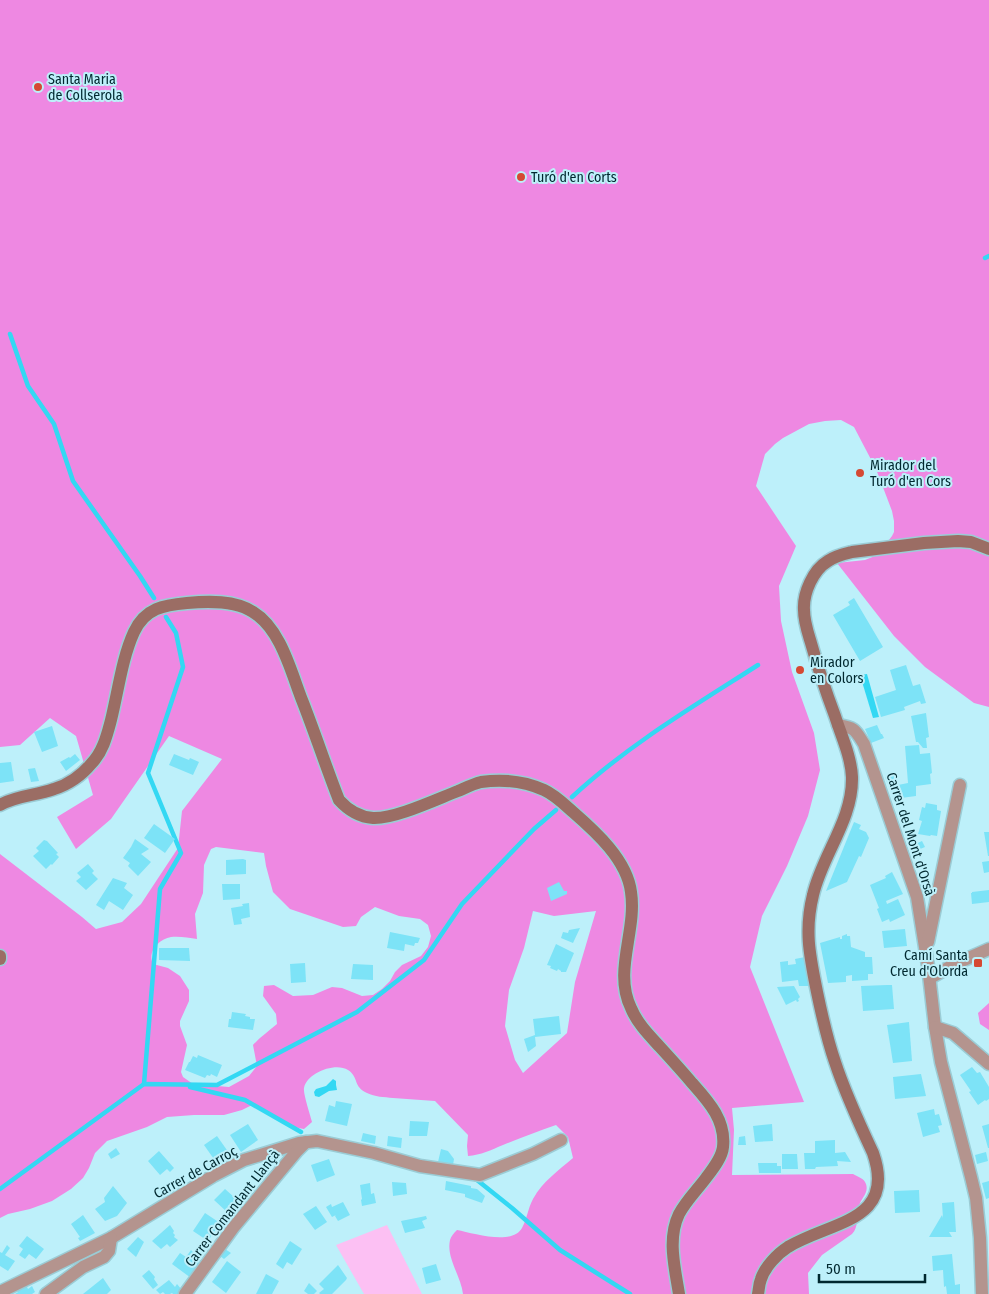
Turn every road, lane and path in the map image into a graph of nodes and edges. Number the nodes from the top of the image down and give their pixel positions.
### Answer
1 (989, 549) edge
2 (838, 725) junction
3 (960, 785) dead end
4 (0, 805) edge
5 (989, 949) edge
6 (926, 951) junction
7 (930, 978) junction
8 (935, 1027) junction
9 (989, 1064) edge
10 (561, 1140) dead end
11 (306, 1142) junction
12 (111, 1238) junction
13 (0, 1292) edge
14 (46, 1294) edge
15 (185, 1294) edge
16 (679, 1294) edge
17 (758, 1294) edge
18 (982, 1294) edge

1 - 2 main road
2 - 6 street, Carrer del Mont d'Orsà
2 - 17 main road
3 - 6 street
4 - 16 main road
5 - 7 street
6 - 7 street, Carrer del Mont d'Orsà
7 - 8 street, Carrer del Mont d'Orsà
8 - 9 street
8 - 18 street, Carrer del Mont d'Orsà
10 - 11 street, Carrer de Carroç
11 - 12 street, Carrer de Carroç
11 - 15 street, Carrer Comandant Llançà
12 - 13 street, Carrer de Carroç
12 - 14 street

